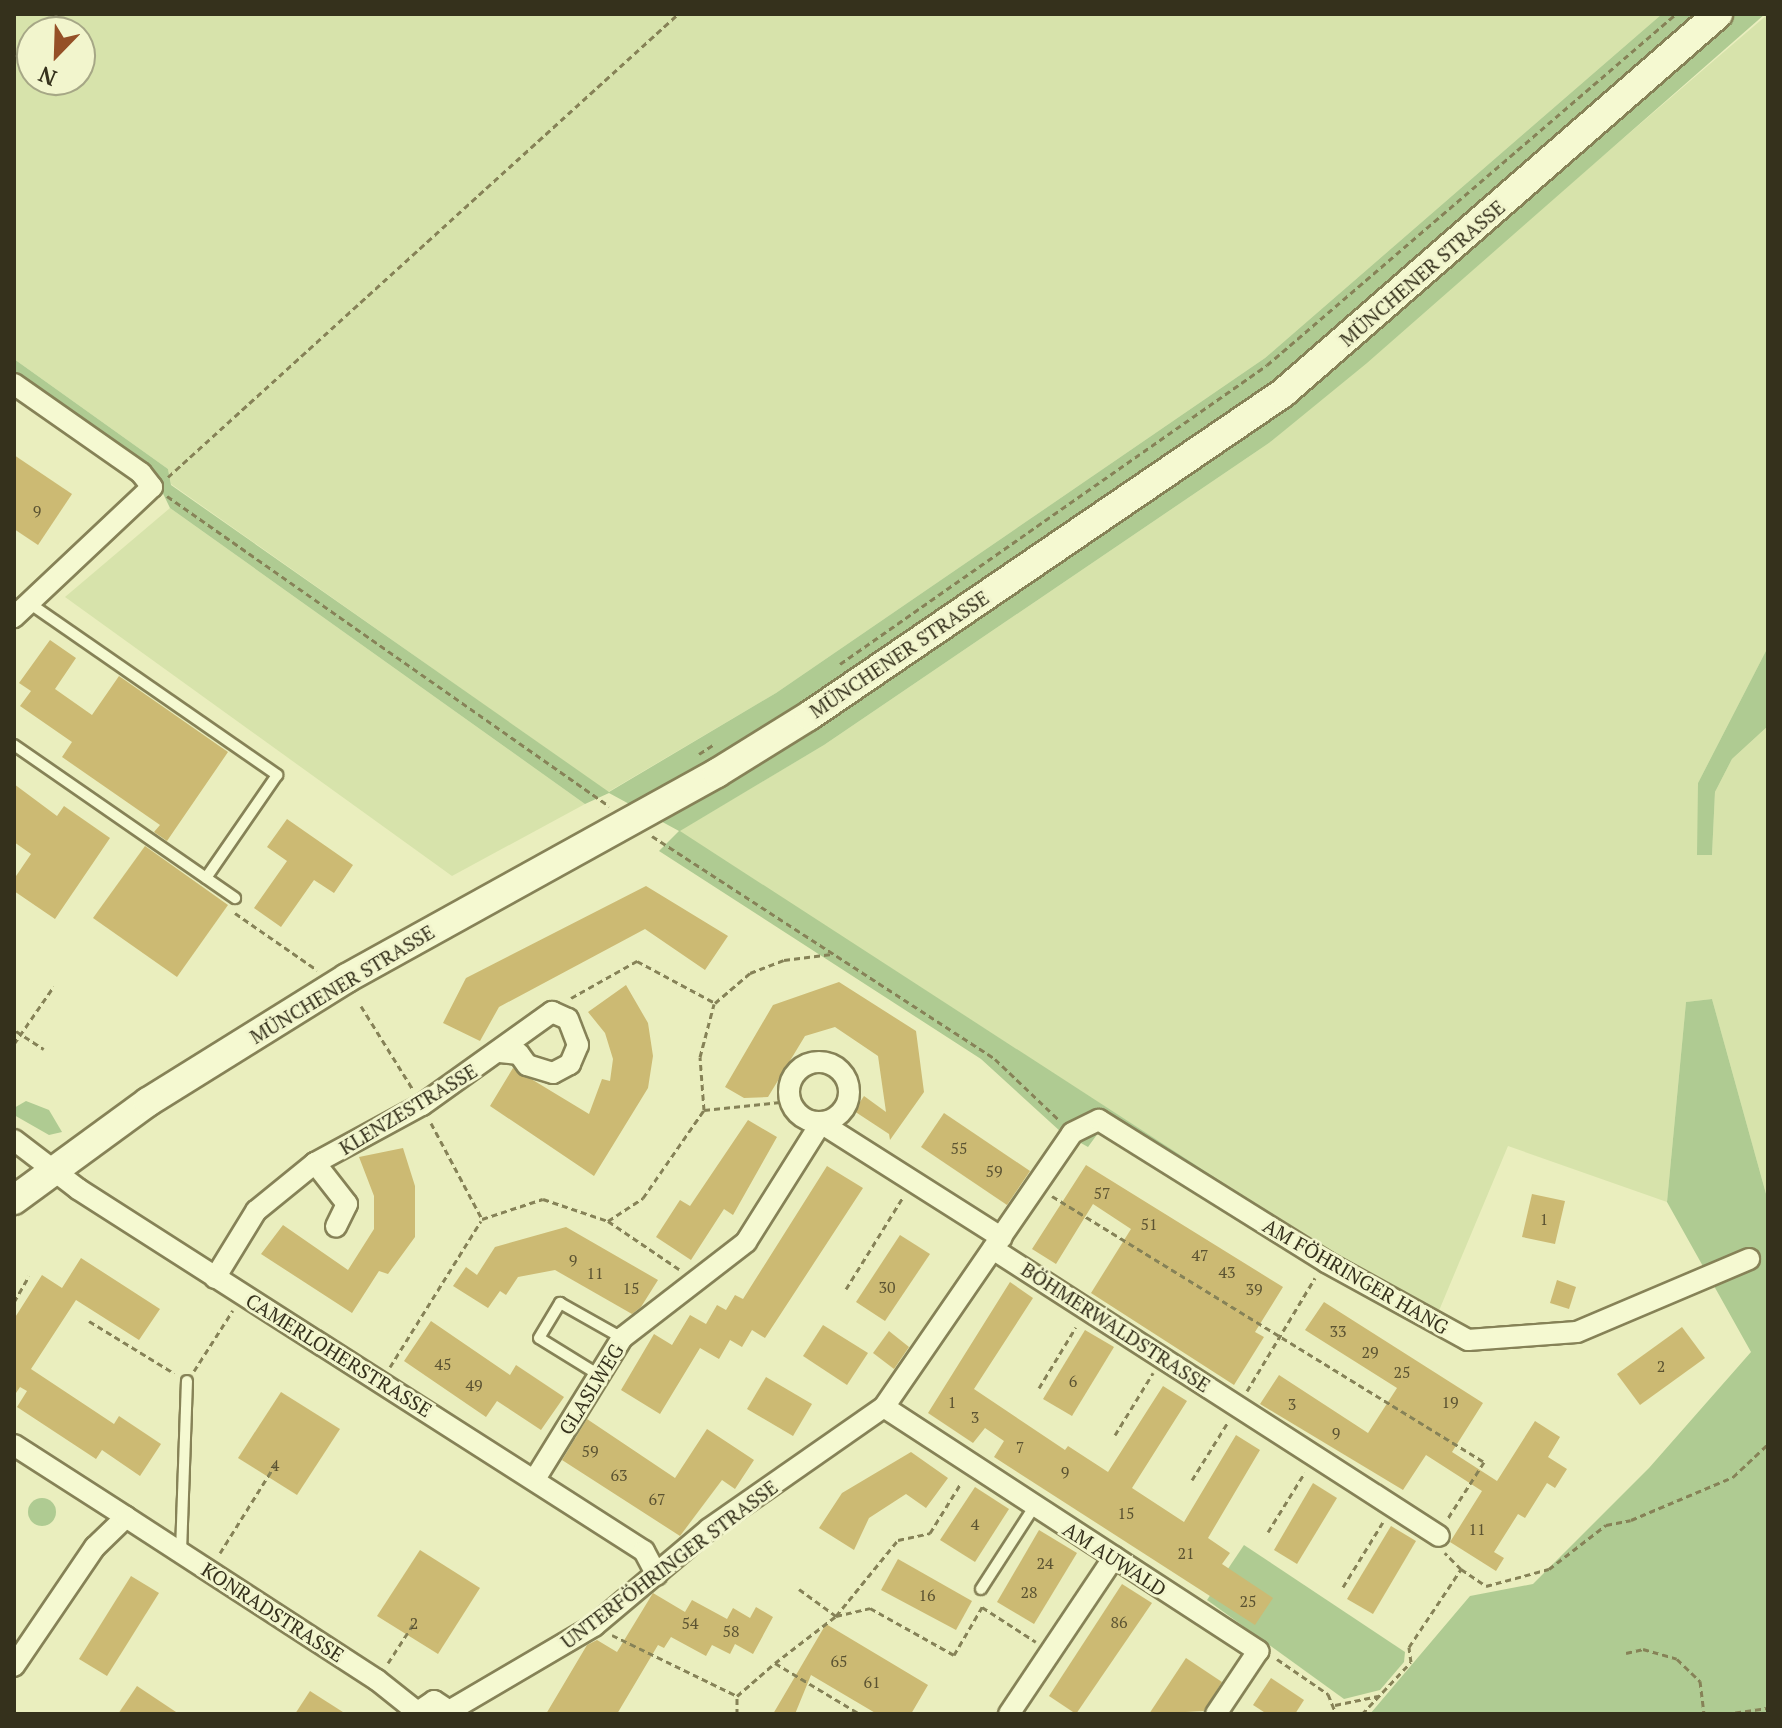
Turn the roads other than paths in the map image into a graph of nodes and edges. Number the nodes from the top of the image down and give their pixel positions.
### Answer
1 (1718, 14) edge
2 (14, 384) edge
3 (21, 610) edge
4 (14, 745) edge
5 (206, 878) junction
6 (235, 898) road end
7 (500, 1052) junction
8 (821, 1123) junction
9 (1072, 1133) joint
10 (14, 1140) edge
11 (315, 1163) junction
12 (54, 1169) junction
13 (14, 1200) edge
14 (336, 1227) dead end
15 (998, 1244) junction
16 (1749, 1259) dead end
17 (215, 1278) junction
18 (622, 1338) junction
19 (600, 1375) junction
20 (187, 1381) road end
21 (884, 1407) junction
22 (14, 1445) edge
23 (535, 1479) junction
24 (1034, 1507) junction
25 (126, 1517) junction
26 (1439, 1536) road end
27 (181, 1552) junction
28 (1114, 1557) junction
29 (657, 1575) junction
30 (981, 1589) dead end
31 (14, 1666) edge
32 (415, 1712) edge
33 (453, 1712) edge
34 (1009, 1714) edge
35 (1216, 1714) edge

1 - 12 main road, MÜNCHENER STRASSE
2 - 3 street
3 - 5 lane
4 - 5 lane
5 - 6 lane
7 - 7 street, KLENZESTRASSE
7 - 11 street, KLENZESTRASSE
8 - 8 street, GLASLWEG
8 - 15 street
8 - 18 street, GLASLWEG
9 - 15 street, UNTERFÖHRINGER STRASSE
9 - 16 street, AM FÖHRINGER HANG
10 - 12 street, CAMERLOHERSTRASSE
11 - 14 street, KLENZESTRASSE
11 - 17 street, KLENZESTRASSE
12 - 13 main road, MÜNCHENER STRASSE
12 - 17 street, CAMERLOHERSTRASSE
15 - 21 street, UNTERFÖHRINGER STRASSE
15 - 26 street, BÖHMERWALDSTRASSE
17 - 23 street, CAMERLOHERSTRASSE
18 - 19 street, GLASLWEG
18 - 19 lane
19 - 23 street, GLASLWEG
20 - 27 lane
21 - 24 street, AM AUWALD
21 - 29 street, UNTERFÖHRINGER STRASSE
22 - 25 street, KONRADSTRASSE
23 - 29 street, CAMERLOHERSTRASSE
24 - 28 street, AM AUWALD
24 - 30 lane
25 - 27 street, KONRADSTRASSE
25 - 31 street
27 - 32 street, KONRADSTRASSE
28 - 34 street
28 - 35 street, AM AUWALD
29 - 33 street, UNTERFÖHRINGER STRASSE
32 - 33 street

